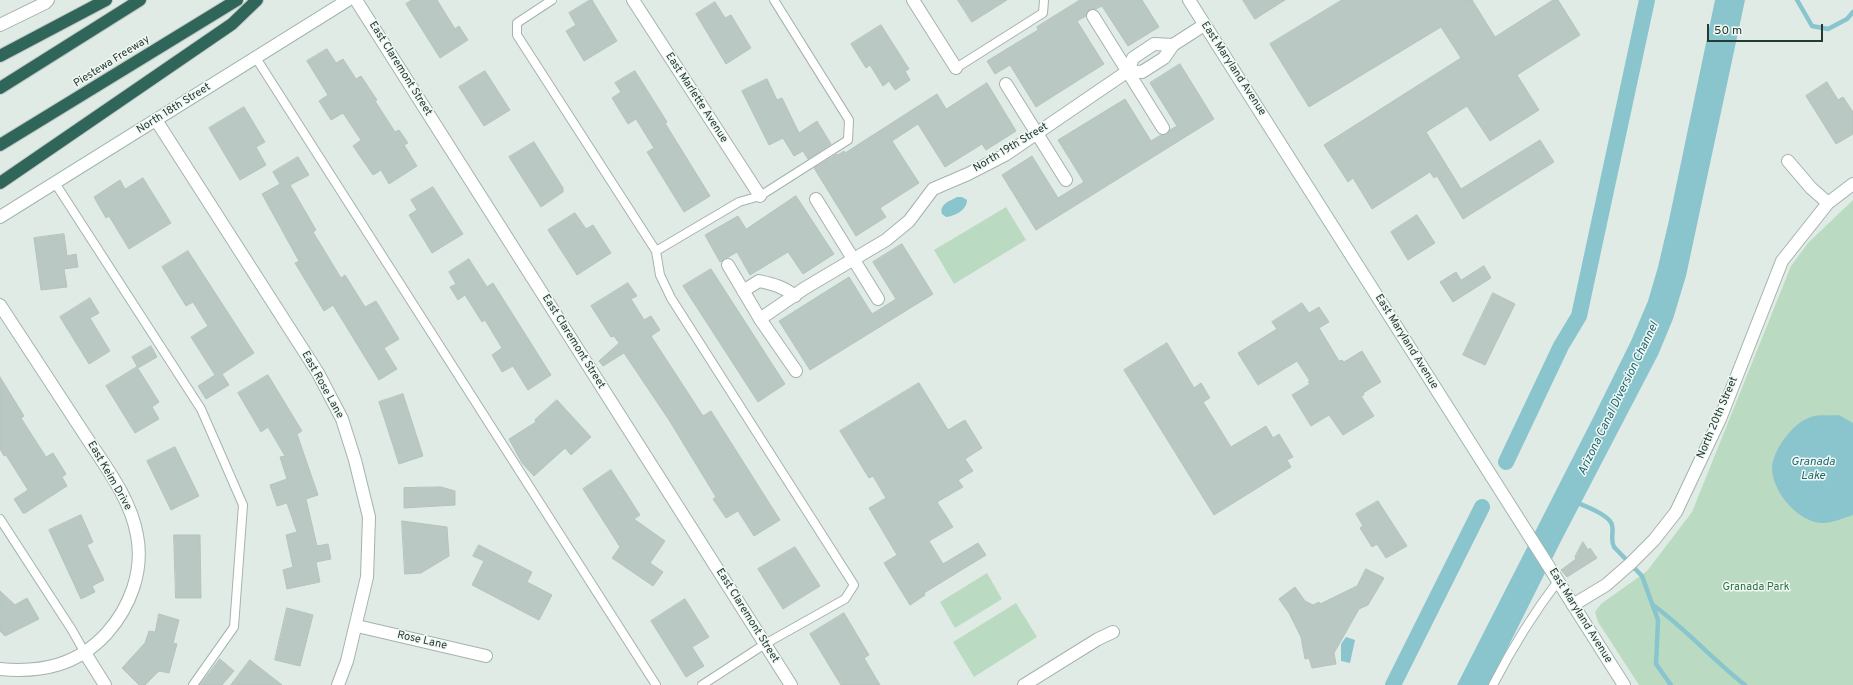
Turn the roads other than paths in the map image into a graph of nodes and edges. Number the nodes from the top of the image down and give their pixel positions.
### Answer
1 (48, 0) edge
2 (106, 0) edge
3 (140, 0) edge
4 (237, 0) edge
5 (257, 0) edge
6 (348, 0) edge
7 (356, 0) edge
8 (552, 0) edge
9 (633, 0) edge
10 (774, 0) edge
11 (913, 0) edge
12 (1044, 0) edge
13 (1189, 0) edge
14 (1093, 16) dead end
15 (0, 25) edge
16 (1204, 25) junction
17 (1173, 45) junction
18 (0, 56) edge
19 (256, 58) junction
20 (956, 68) joint
21 (1128, 71) junction
22 (1006, 84) dead end
23 (0, 88) edge
24 (156, 120) junction
25 (1163, 128) dead end
26 (1038, 133) junction
27 (0, 146) edge
28 (1788, 161) dead end
29 (1066, 180) dead end
30 (0, 183) edge
31 (55, 183) junction
32 (1853, 184) edge
33 (760, 196) junction
34 (816, 199) dead end
35 (1828, 203) junction
36 (0, 217) edge
37 (656, 250) junction
38 (854, 260) junction
39 (728, 265) dead end
40 (743, 291) junction
41 (795, 296) junction
42 (878, 299) dead end
43 (0, 305) edge
44 (760, 319) junction
45 (796, 371) dead end
46 (0, 519) edge
47 (1558, 581) junction
48 (1573, 605) junction
49 (357, 626) junction
50 (1113, 632) dead end
51 (765, 644) junction
52 (85, 653) junction
53 (486, 656) dead end
54 (0, 669) edge
55 (105, 685) edge
56 (193, 685) edge
57 (338, 685) edge
58 (656, 685) edge
59 (702, 685) edge
60 (790, 685) edge
61 (1024, 685) edge
62 (1493, 685) edge
63 (1624, 685) edge

1 - 15 street
2 - 18 highway
3 - 23 highway
4 - 27 highway, Piestewa Freeway
5 - 30 highway
6 - 19 street, North 18th Street
7 - 51 street, East Claremont Street
8 - 37 lane
9 - 33 street, East Marlette Avenue
10 - 33 lane
11 - 20 street
12 - 20 lane
13 - 16 street, East Maryland Avenue
14 - 21 street
16 - 17 street, North 19th Street
16 - 47 street, East Maryland Avenue
17 - 21 street, North 19th Street
17 - 21 street, North 19th Street
19 - 24 street, North 18th Street
19 - 58 lane
21 - 25 street
21 - 26 street, North 19th Street
22 - 26 street
24 - 31 street, North 18th Street
24 - 49 street, East Rose Lane
26 - 29 street
26 - 38 street, North 19th Street
28 - 35 street
31 - 36 street, North 18th Street
31 - 56 lane
32 - 35 street, North 20th Street
33 - 37 lane
34 - 38 street
35 - 48 street, North 20th Street
37 - 51 lane
38 - 41 street, North 19th Street
38 - 42 street
39 - 40 street
40 - 41 street
40 - 44 street
41 - 44 street, North 19th Street
43 - 52 street, East Keim Drive
44 - 45 street
46 - 52 lane
47 - 48 street, East Maryland Avenue
47 - 62 lane
48 - 63 street, East Maryland Avenue
49 - 53 street, Rose Lane
49 - 57 street, East Rose Lane
50 - 61 street
51 - 59 lane
51 - 60 street, East Claremont Street
52 - 54 street, East Keim Drive
52 - 55 street

